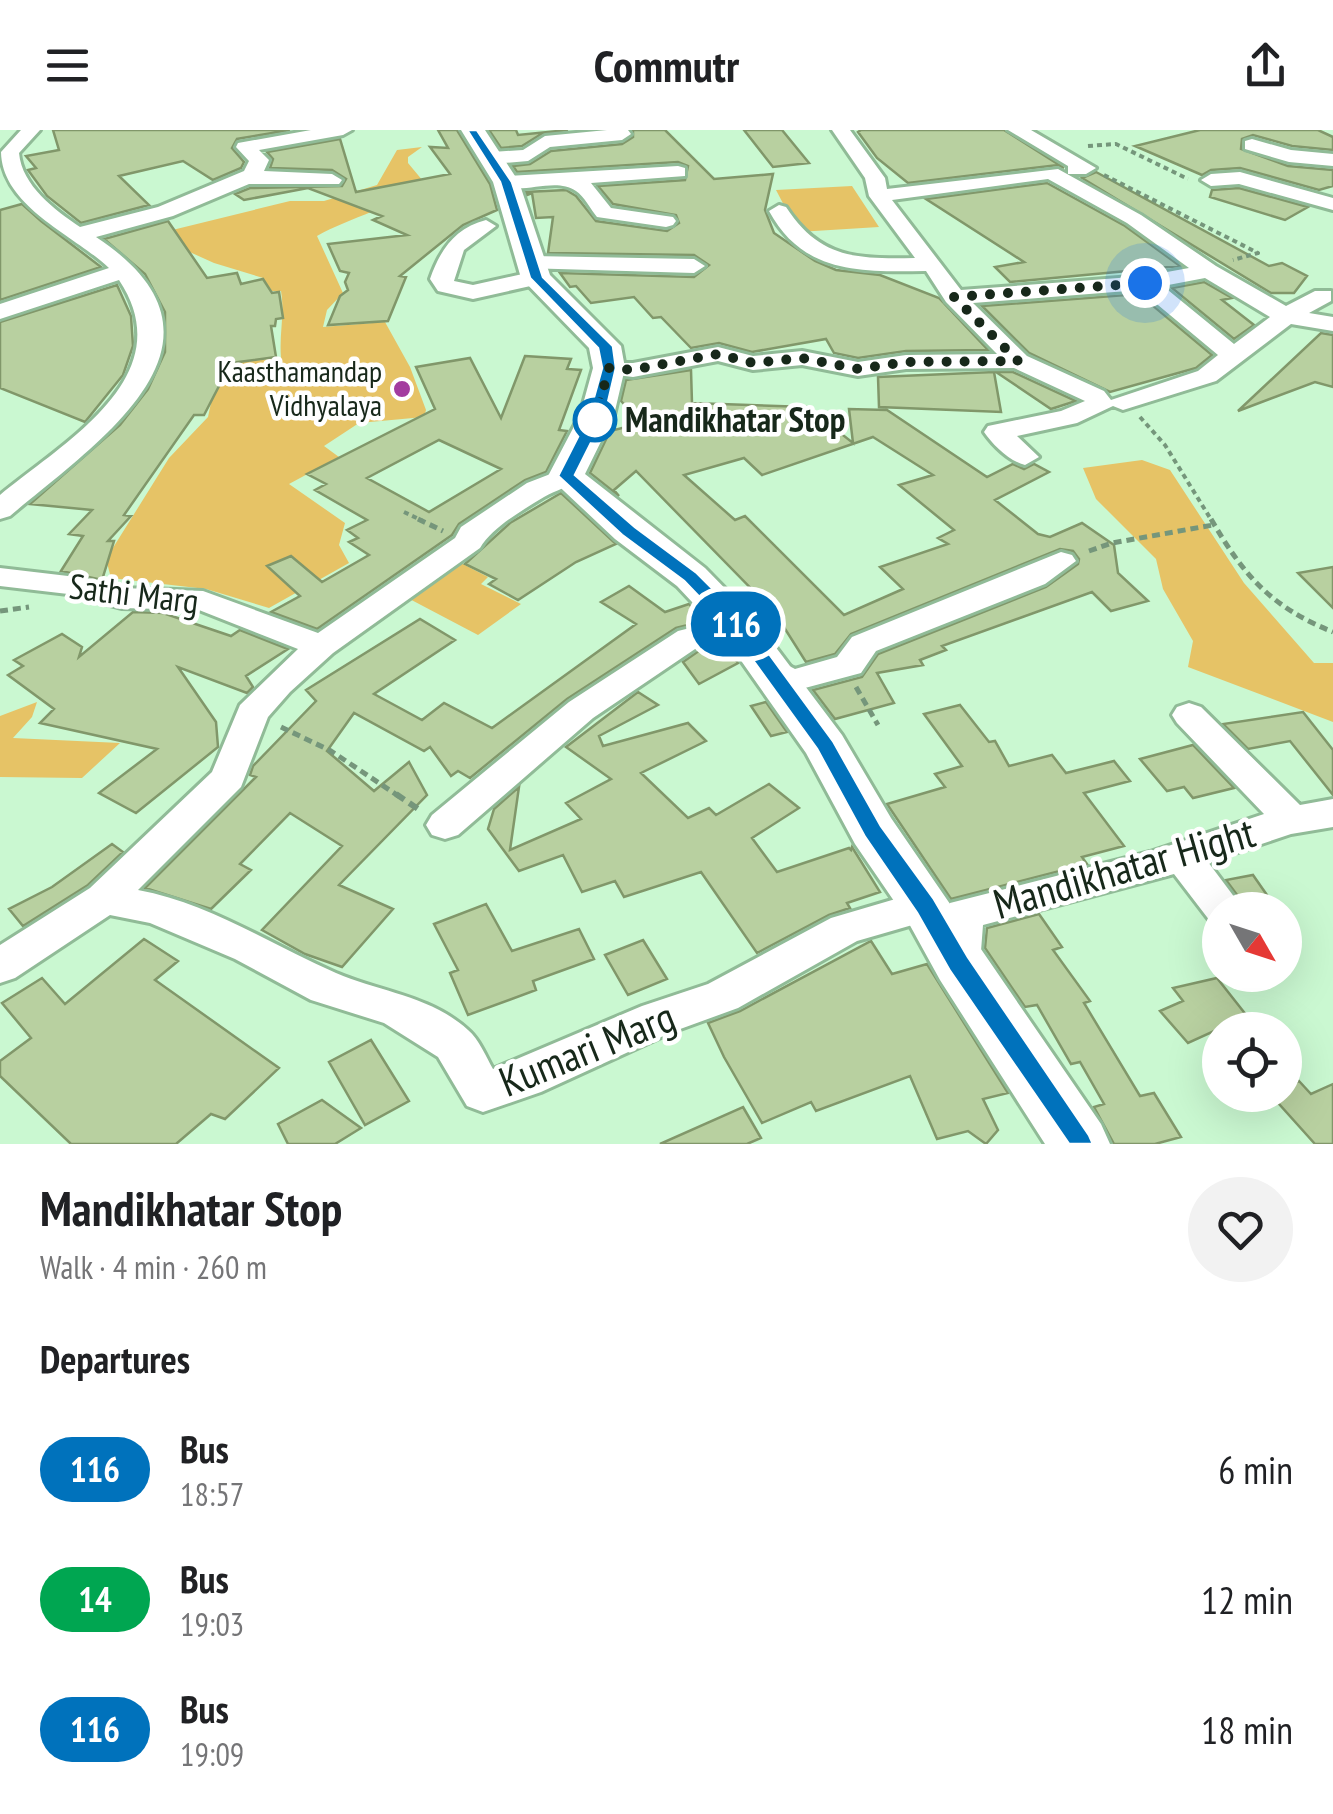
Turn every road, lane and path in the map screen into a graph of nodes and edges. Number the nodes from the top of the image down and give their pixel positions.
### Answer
1 (31, 130) edge
2 (342, 130) edge
3 (473, 130) edge
4 (841, 130) edge
5 (1017, 130) edge
6 (622, 134) dead end
7 (1252, 145) dead end
8 (1084, 146) dead end
9 (1298, 158) junction
10 (1333, 160) edge
11 (5, 166) edge
12 (1086, 168) junction
13 (499, 170) junction
14 (678, 172) dead end
15 (1051, 174) junction
16 (247, 178) junction
17 (558, 179) junction
18 (332, 180) dead end
19 (1211, 180) dead end
20 (1250, 180) junction
21 (879, 196) junction
22 (1333, 204) edge
23 (779, 211) dead end
24 (666, 220) dead end
25 (486, 226) dead end
26 (75, 234) junction
27 (933, 264) junction
28 (694, 266) dead end
29 (123, 270) junction
30 (534, 271) junction
31 (1208, 271) junction
32 (1145, 283) junction
33 (1323, 296) dead end
34 (954, 297) junction
35 (0, 312) edge
36 (1286, 316) junction
37 (1333, 324) edge
38 (1234, 356) junction
39 (1018, 361) junction
40 (609, 368) junction
41 (1123, 402) joint
42 (1025, 457) dead end
43 (566, 476) junction
44 (0, 510) edge
45 (404, 512) dead end
46 (1213, 525) junction
47 (469, 542) junction
48 (1112, 543) dead end
49 (1061, 561) dead end
50 (0, 577) edge
51 (738, 626) junction
52 (1333, 632) edge
53 (321, 646) junction
54 (768, 666) junction
55 (844, 667) junction
56 (252, 713) junction
57 (1188, 715) dead end
58 (878, 725) dead end
59 (1333, 813) edge
60 (1292, 820) junction
61 (445, 825) joint
62 (1182, 857) junction
63 (1210, 892) edge
64 (104, 899) junction
65 (926, 906) junction
66 (959, 964) junction
67 (0, 966) edge
68 (1079, 1144) edge

1 - 11 street
2 - 16 street
3 - 13 main road
4 - 21 street
5 - 12 street
6 - 13 street
7 - 9 street
8 - 20 path
9 - 10 street
9 - 20 street
11 - 26 street
12 - 15 street
12 - 31 path
13 - 17 street
13 - 30 main road
14 - 17 street
15 - 21 street
15 - 31 street
16 - 18 street
16 - 26 street
17 - 24 street
19 - 20 street
20 - 22 street
21 - 27 street
23 - 27 street
25 - 30 street
26 - 29 street
27 - 34 street
28 - 30 street
29 - 35 street
29 - 44 street
30 - 40 main road
31 - 32 street
31 - 36 street
32 - 34 street
32 - 38 street
33 - 36 street
34 - 39 street
36 - 37 street
36 - 38 street
38 - 41 street
39 - 40 street
39 - 42 street
40 - 43 main road
41 - 46 path
43 - 47 street
43 - 51 main road
45 - 47 path
46 - 48 path
46 - 52 path
47 - 53 street
49 - 55 street
50 - 53 street, Sathi Marg
51 - 54 main road
51 - 61 street
53 - 56 street
54 - 55 street
54 - 65 main road
55 - 58 path
56 - 61 path
56 - 64 street
57 - 60 street
59 - 60 street, Mandikhatar Hight
60 - 62 street, Mandikhatar Hight
62 - 63 street
62 - 66 street, Mandikhatar Hight
64 - 65 street, Kumari Marg
64 - 67 street
65 - 66 main road
66 - 68 main road

